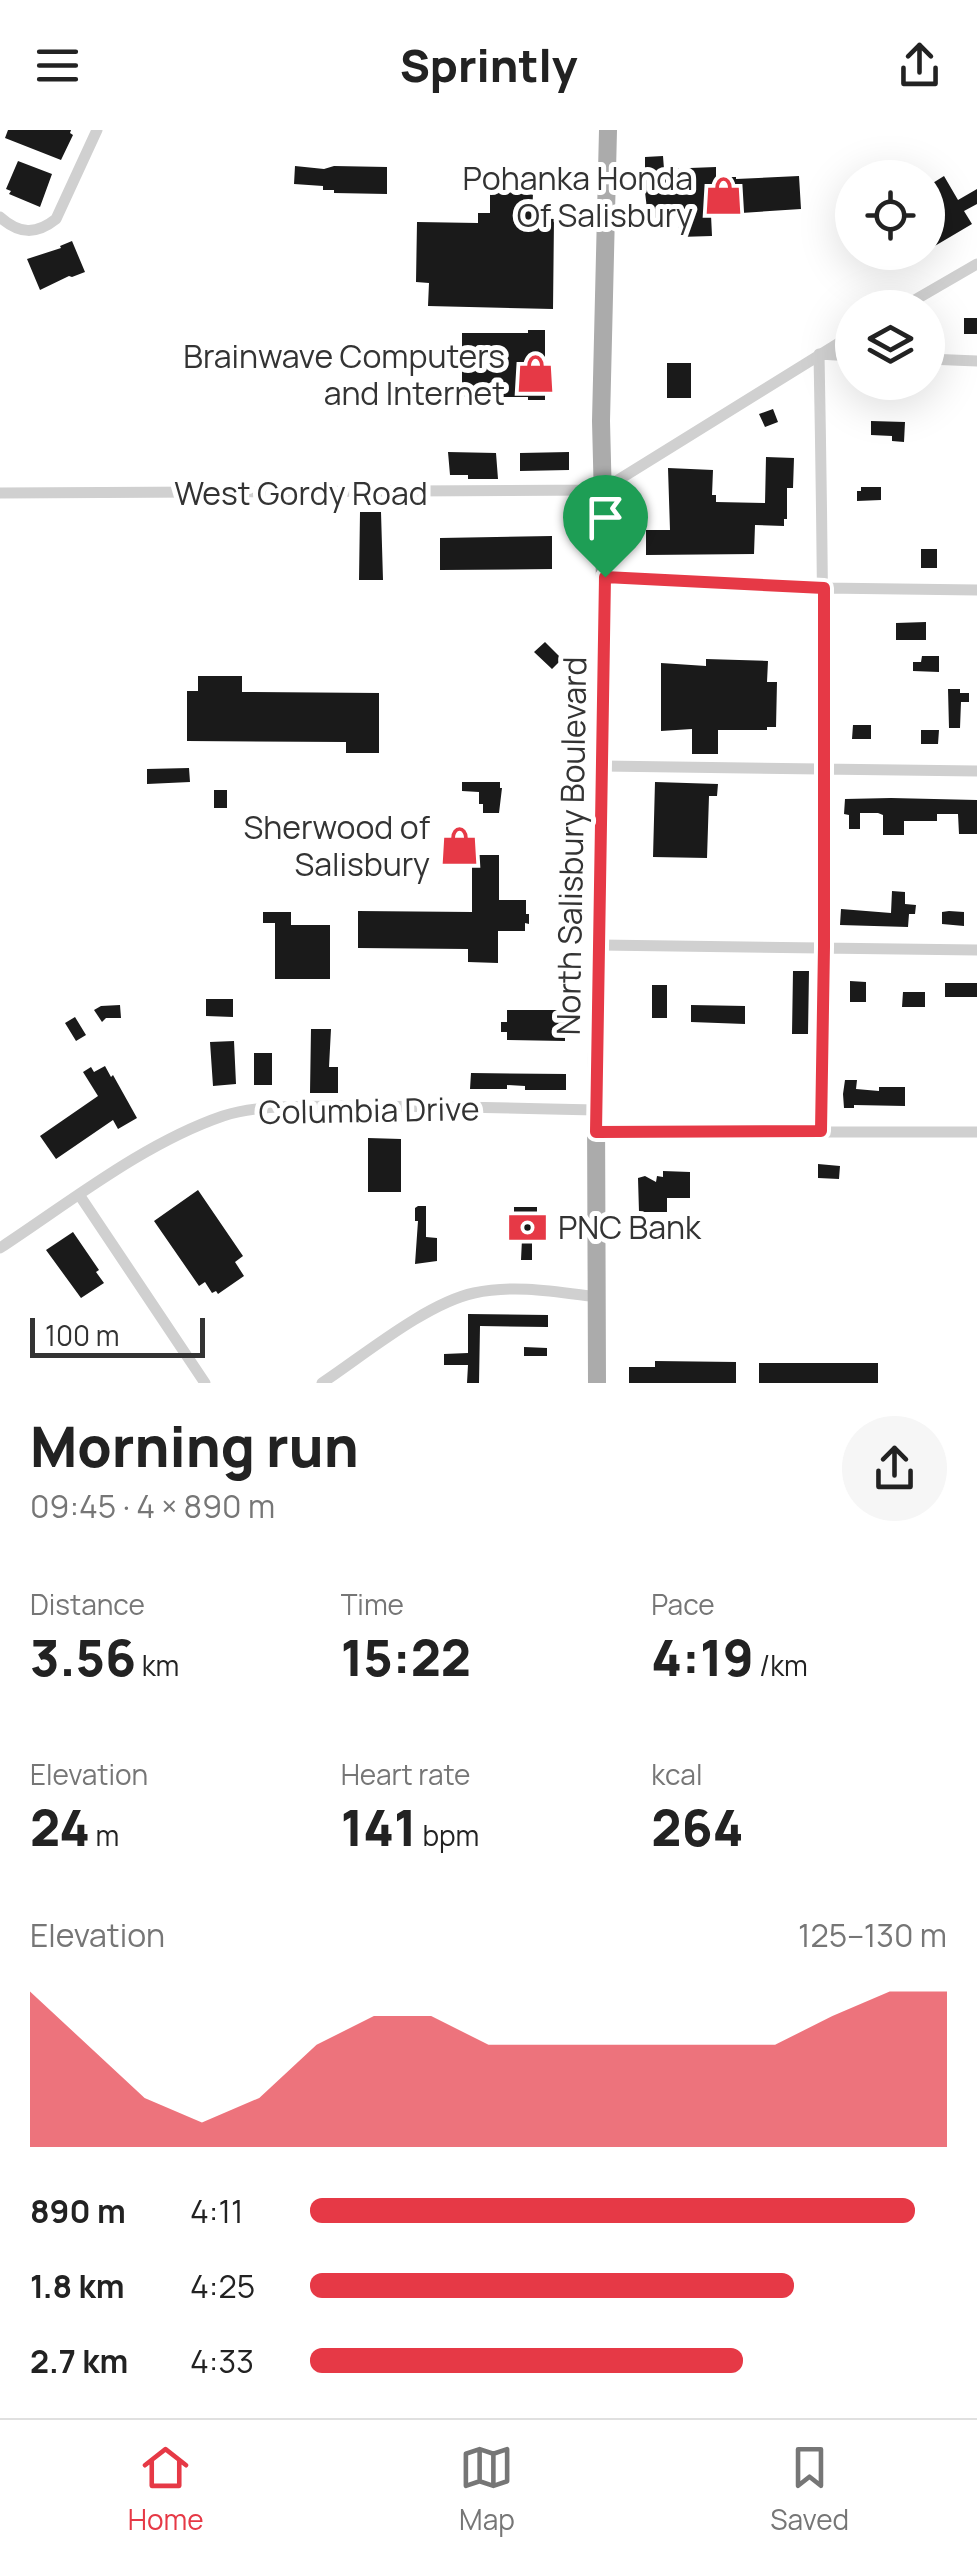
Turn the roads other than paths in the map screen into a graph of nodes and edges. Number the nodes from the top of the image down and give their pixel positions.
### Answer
1 (98, 130) edge
2 (608, 130) edge
3 (0, 217) edge
4 (977, 264) edge
5 (932, 290) edge
6 (835, 345) edge
7 (819, 354) junction
8 (835, 355) edge
9 (945, 360) edge
10 (977, 361) edge
11 (602, 490) junction
12 (0, 493) edge
13 (605, 577) junction
14 (824, 588) junction
15 (977, 590) edge
16 (603, 766) junction
17 (823, 769) junction
18 (977, 771) edge
19 (600, 945) junction
20 (824, 947) junction
21 (977, 950) edge
22 (596, 1110) junction
23 (821, 1131) junction
24 (596, 1132) junction
25 (977, 1132) edge
26 (80, 1196) junction
27 (0, 1248) edge
28 (597, 1297) junction
29 (205, 1383) edge
30 (322, 1383) edge
31 (597, 1383) edge

1 - 3 street
2 - 11 main road, North Salisbury Boulevard
4 - 5 street
6 - 7 street
7 - 8 street
7 - 11 street
7 - 14 street
9 - 10 street
11 - 12 street, West Gordy Road
11 - 13 main road, North Salisbury Boulevard
13 - 14 street
13 - 16 main road, North Salisbury Boulevard
14 - 15 street
14 - 17 street
16 - 17 street
16 - 19 main road, North Salisbury Boulevard
17 - 18 street
17 - 20 street
19 - 20 street
19 - 22 main road, North Salisbury Boulevard
20 - 21 street
20 - 23 street
22 - 24 main road, North Salisbury Boulevard
22 - 26 street, Columbia Drive
23 - 24 street
23 - 25 street
24 - 28 main road, North Salisbury Boulevard
26 - 27 street, Columbia Drive
26 - 29 street
28 - 30 street
28 - 31 main road, North Salisbury Boulevard

